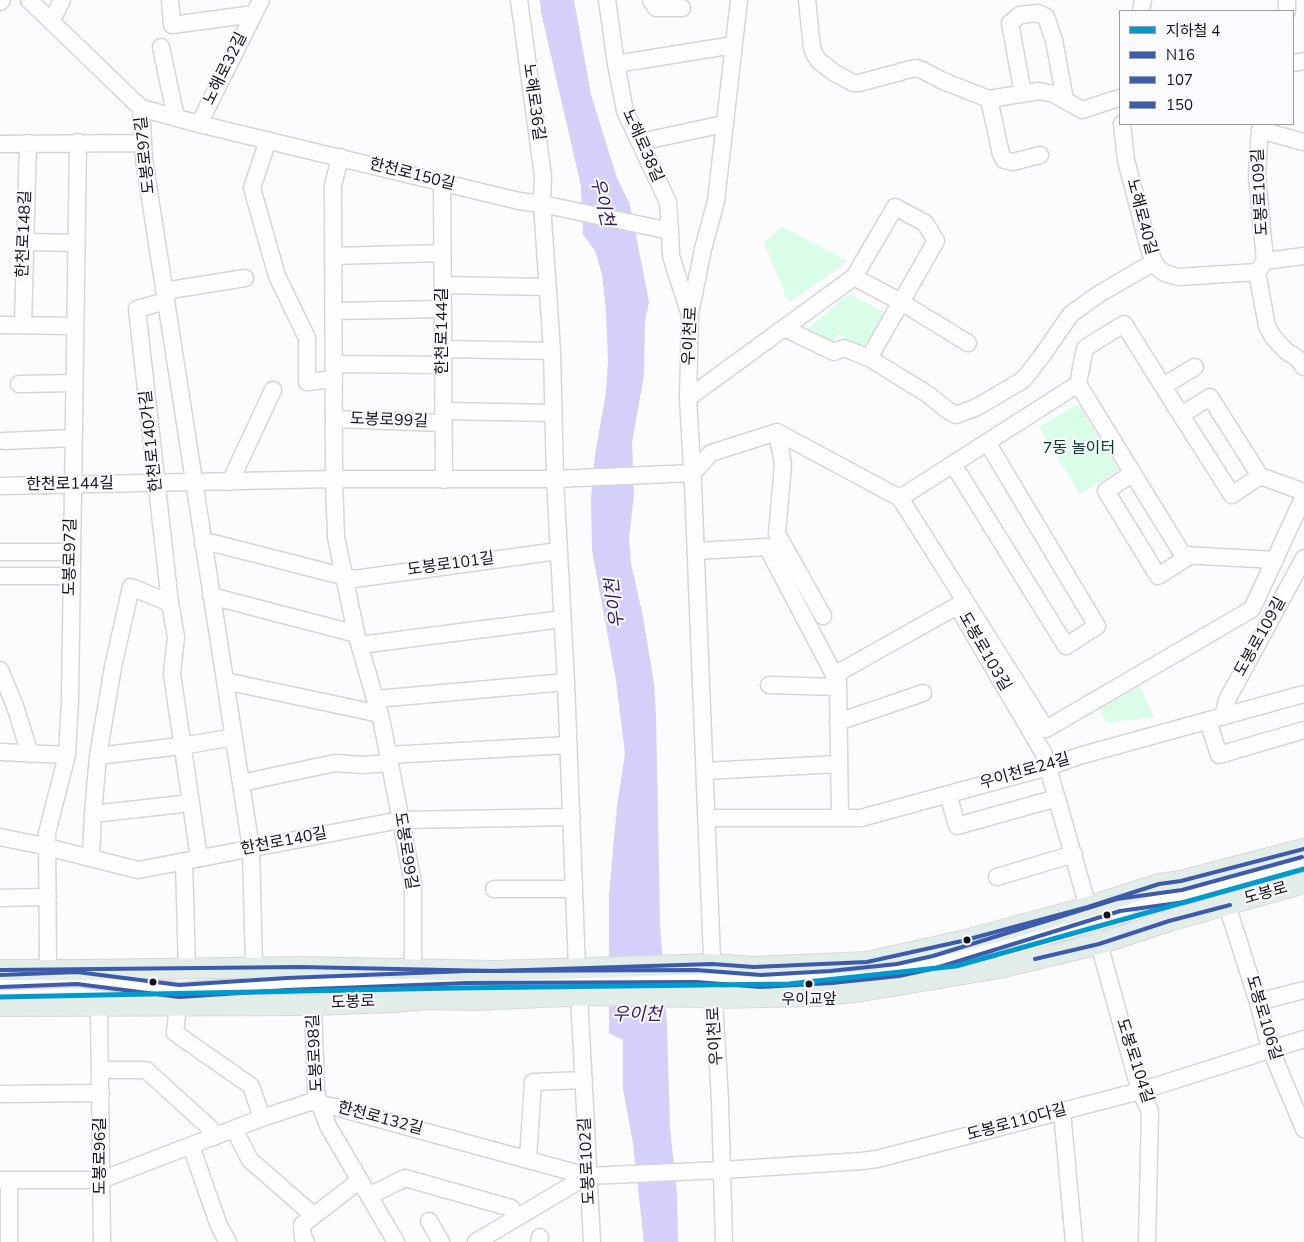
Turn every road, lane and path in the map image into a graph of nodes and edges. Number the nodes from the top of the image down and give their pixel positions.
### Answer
1 (29, 0) edge
2 (62, 0) edge
3 (170, 0) edge
4 (519, 0) edge
5 (607, 0) edge
6 (651, 0) edge
7 (739, 0) edge
8 (807, 0) edge
9 (257, 7) edge
10 (682, 8) dead end
11 (52, 22) junction
12 (734, 45) junction
13 (161, 47) dead end
14 (616, 64) junction
15 (1023, 94) junction
16 (989, 99) junction
17 (1065, 100) junction
18 (1119, 101) edge
19 (140, 108) junction
20 (176, 118) junction
21 (199, 124) junction
22 (724, 124) junction
23 (1122, 125) edge
24 (1261, 127) edge
25 (268, 140) junction
26 (78, 142) junction
27 (640, 142) junction
28 (1304, 142) edge
29 (28, 143) junction
30 (143, 143) junction
31 (0, 144) edge
32 (1040, 155) dead end
33 (340, 157) junction
34 (442, 182) junction
35 (550, 206) junction
36 (668, 230) junction
37 (25, 242) junction
38 (76, 243) junction
39 (442, 253) junction
40 (333, 256) junction
41 (1304, 256) edge
42 (1154, 262) junction
43 (1261, 266) junction
44 (854, 277) junction
45 (245, 278) dead end
46 (442, 285) junction
47 (548, 287) junction
48 (165, 296) junction
49 (901, 302) junction
50 (443, 309) junction
51 (334, 311) junction
52 (690, 314) junction
53 (0, 325) edge
54 (23, 325) junction
55 (75, 326) junction
56 (784, 328) junction
57 (968, 343) dead end
58 (552, 351) junction
59 (443, 357) junction
60 (869, 358) junction
61 (1302, 360) edge
62 (1194, 367) dead end
63 (334, 371) junction
64 (74, 383) junction
65 (20, 384) dead end
66 (1078, 384) junction
67 (1163, 386) junction
68 (274, 390) dead end
69 (688, 398) junction
70 (554, 413) junction
71 (1181, 415) junction
72 (443, 417) junction
73 (334, 418) junction
74 (777, 432) junction
75 (74, 438) junction
76 (4, 441) dead end
77 (986, 442) junction
78 (953, 464) junction
79 (692, 473) junction
80 (1133, 474) junction
81 (1260, 476) junction
82 (334, 479) junction
83 (555, 479) junction
84 (444, 480) junction
85 (156, 482) junction
86 (193, 482) junction
87 (230, 482) junction
88 (0, 486) edge
89 (74, 486) junction
90 (1304, 492) edge
91 (1304, 496) edge
92 (900, 498) junction
93 (203, 544) junction
94 (558, 551) junction
95 (696, 551) junction
96 (0, 552) edge
97 (71, 552) junction
98 (1191, 555) junction
99 (1304, 558) edge
100 (1275, 560) junction
101 (0, 576) edge
102 (70, 576) junction
103 (345, 576) junction
104 (211, 596) junction
105 (170, 603) junction
106 (823, 616) dead end
107 (562, 619) junction
108 (358, 639) junction
109 (0, 670) edge
110 (225, 681) junction
111 (836, 681) junction
112 (566, 682) junction
113 (769, 685) dead end
114 (923, 693) dead end
115 (1304, 694) edge
116 (378, 707) junction
117 (1216, 719) junction
118 (838, 722) junction
119 (1304, 730) edge
120 (234, 736) junction
121 (183, 744) junction
122 (568, 745) junction
123 (0, 752) edge
124 (30, 754) junction
125 (67, 755) junction
126 (98, 756) junction
127 (389, 759) junction
128 (839, 764) junction
129 (1048, 767) junction
130 (705, 770) junction
131 (241, 783) junction
132 (948, 794) junction
133 (1057, 798) junction
134 (191, 803) junction
135 (93, 814) junction
136 (572, 817) junction
137 (840, 817) junction
138 (707, 818) junction
139 (400, 820) junction
140 (0, 837) edge
141 (48, 847) junction
142 (251, 848) junction
143 (1304, 849) edge
144 (1074, 854) junction
145 (91, 858) junction
146 (192, 859) junction
147 (1304, 862) edge
148 (1304, 872) edge
149 (997, 877) dead end
150 (1304, 883) edge
151 (494, 889) dead end
152 (574, 889) junction
153 (48, 897) junction
154 (0, 898) edge
155 (1227, 905) junction
156 (1088, 907) junction
157 (1099, 944) junction
158 (254, 968) junction
159 (187, 969) junction
160 (0, 970) edge
161 (48, 970) junction
162 (413, 970) junction
163 (0, 981) edge
164 (584, 981) junction
165 (705, 981) junction
166 (0, 989) edge
167 (1304, 990) edge
168 (1258, 1002) junction
169 (178, 1005) junction
170 (313, 1005) junction
171 (0, 1006) edge
172 (99, 1006) junction
173 (1304, 1038) edge
174 (1270, 1048) junction
175 (101, 1070) junction
176 (584, 1080) junction
177 (1140, 1091) junction
178 (101, 1093) junction
179 (0, 1094) edge
180 (320, 1104) junction
181 (1062, 1111) junction
182 (262, 1118) junction
183 (234, 1129) junction
184 (1304, 1129) edge
185 (214, 1137) junction
186 (191, 1146) junction
187 (528, 1159) junction
188 (722, 1170) junction
189 (591, 1176) junction
190 (4, 1180) edge
191 (101, 1180) junction
192 (360, 1180) junction
193 (369, 1196) junction
194 (511, 1208) dead end
195 (313, 1215) junction
196 (429, 1221) dead end
197 (6, 1241) edge
198 (102, 1242) edge
199 (228, 1242) edge
200 (306, 1242) edge
201 (396, 1242) edge
202 (441, 1242) edge
203 (476, 1242) edge
204 (592, 1242) edge
205 (724, 1242) edge
206 (1074, 1242) edge
207 (1148, 1242) edge

1 - 11 street, 한천로150길
2 - 11 street
3 - 9 street, 노해로32길
4 - 35 street, 노해로36길
5 - 14 street, 노해로38길
6 - 10 street
7 - 12 street, 우이천로
8 - 16 street
9 - 21 street, 노해로32길
11 - 19 street, 한천로150길
12 - 14 street
12 - 22 street, 우이천로
13 - 20 street
14 - 27 street, 노해로38길
15 - 16 street
15 - 17 street
15 - 17 street
16 - 32 street
17 - 18 street
19 - 20 street, 한천로150길
19 - 30 street, 도봉로97길
20 - 21 street, 한천로150길
21 - 25 street, 한천로150길
22 - 27 street
22 - 52 street, 우이천로
23 - 42 street, 노해로40길
24 - 28 street
24 - 43 street, 도봉로109길
25 - 33 street, 한천로150길
25 - 63 street
26 - 29 street
26 - 30 street
26 - 38 street, 도봉로97길
27 - 36 street, 노해로38길
29 - 31 street
29 - 37 street, 한천로148길
30 - 48 street, 도봉로97길
33 - 34 street, 한천로150길
33 - 40 street, 도봉로99길
34 - 35 street, 한천로150길
34 - 39 street, 한천로144길
35 - 36 street, 한천로150길
35 - 47 street
36 - 52 street
37 - 38 street
37 - 54 street, 한천로148길
38 - 55 street, 도봉로97길
39 - 40 street
39 - 46 street, 한천로144길
40 - 51 street, 도봉로99길
41 - 43 street, 노해로40길
42 - 43 street, 노해로40길
42 - 60 street
43 - 61 street, 도봉로109길
44 - 49 street
44 - 49 street
44 - 56 street
45 - 48 street
46 - 47 street
46 - 50 street, 한천로144길
47 - 58 street
48 - 85 street, 한천로140가길
48 - 86 street, 도봉로97길
49 - 57 street
49 - 60 street
50 - 51 street
50 - 59 street, 한천로144길
51 - 63 street, 도봉로99길
52 - 69 street, 우이천로
53 - 54 street
54 - 55 street
55 - 64 street, 도봉로97길
56 - 60 street
56 - 69 street
58 - 59 street
58 - 70 street
59 - 63 street
59 - 72 street, 한천로144길
62 - 67 street
63 - 73 street, 도봉로99길
64 - 65 street
64 - 75 street, 도봉로97길
66 - 67 street
66 - 77 street
66 - 80 street
67 - 71 street
68 - 87 street
69 - 79 street, 우이천로
70 - 72 street
70 - 83 street
71 - 81 street
71 - 81 street
72 - 73 street, 도봉로99길
72 - 84 street, 한천로144길
73 - 82 street, 도봉로99길
74 - 79 street
74 - 92 street
74 - 106 street
75 - 76 street
75 - 89 street, 도봉로97길
77 - 78 street
77 - 78 street
78 - 92 street
79 - 83 street, 한천로144길
79 - 95 street, 우이천로
80 - 98 street
80 - 98 street
81 - 90 street
82 - 84 street, 한천로144길
82 - 87 street, 한천로144길
82 - 103 street, 도봉로99길
83 - 84 street, 한천로144길
83 - 94 street
85 - 86 street, 한천로144길
85 - 89 street, 한천로144길
85 - 105 street, 한천로140가길
86 - 87 street, 한천로144길
86 - 93 street, 도봉로97길
88 - 89 street, 한천로144길
89 - 97 street, 도봉로97길
91 - 100 street
92 - 100 street
93 - 103 street
93 - 104 street, 도봉로97길
94 - 103 street, 도봉로101길
94 - 107 street
95 - 111 street
95 - 130 street, 우이천로
96 - 97 street
97 - 102 street, 도봉로97길
98 - 100 street
99 - 117 street, 도봉로109길
101 - 102 street
102 - 125 street, 도봉로97길
103 - 108 street, 도봉로99길
104 - 108 street
104 - 110 street, 도봉로97길
105 - 121 street, 한천로140가길
105 - 126 street
107 - 108 street
107 - 112 street
108 - 116 street, 도봉로99길
109 - 124 street
110 - 116 street
110 - 120 street, 도봉로97길
111 - 113 street
111 - 118 street
111 - 129 street, 도봉로103길
112 - 116 street
112 - 122 street
114 - 118 street
115 - 117 street, 우이천로24길
116 - 127 street, 도봉로99길
117 - 119 street
117 - 129 street, 우이천로24길
118 - 128 street
120 - 121 street
120 - 131 street, 도봉로97길
121 - 126 street
121 - 134 street, 한천로140가길
122 - 127 street
122 - 136 street
123 - 124 street
124 - 125 street
125 - 141 street, 도봉로97길
126 - 135 street
127 - 131 street
127 - 139 street, 도봉로99길
128 - 130 street
128 - 137 street
129 - 132 street, 우이천로24길
129 - 133 street, 도봉로103길
130 - 138 street, 우이천로
131 - 142 street, 도봉로97길
132 - 133 street
132 - 137 street, 우이천로24길
133 - 144 street, 도봉로103길
134 - 135 street
134 - 146 street, 한천로140가길
135 - 145 street
136 - 139 street, 한천로140길
136 - 152 street
137 - 138 street, 우이천로24길
138 - 165 street, 우이천로
139 - 142 street, 한천로140길
139 - 162 street, 도봉로99길
140 - 141 street, 한천로140길
141 - 145 street, 한천로140길
141 - 153 street, 도봉로97길
142 - 146 street, 한천로140길
142 - 158 street, 도봉로97길
143 - 156 main road, 도봉로
144 - 149 street
144 - 156 street, 도봉로103길
145 - 146 street, 한천로140길
146 - 159 street
147 - 165 street
148 - 165 street
150 - 155 main road, 도봉로
151 - 152 street
152 - 164 street
153 - 154 street
153 - 161 street, 도봉로97길
155 - 157 main road, 도봉로
155 - 168 street, 도봉로106길
156 - 165 main road, 도봉로
157 - 165 main road, 도봉로
157 - 177 street, 도봉로104길
158 - 159 main road, 도봉로
158 - 162 main road, 도봉로
159 - 161 main road, 도봉로
160 - 161 main road, 도봉로
162 - 164 main road, 도봉로
163 - 164 street
164 - 165 main road
164 - 165 main road, 도봉로
164 - 166 street
164 - 170 main road, 도봉로
164 - 176 street, 도봉로102길
165 - 188 street, 우이천로
167 - 168 street
168 - 174 street, 도봉로106길
169 - 170 main road, 도봉로
169 - 172 main road, 도봉로
169 - 182 street
170 - 180 street, 도봉로98길
171 - 172 main road, 도봉로
172 - 175 street, 도봉로96길
173 - 174 street, 도봉로110다길
174 - 177 street, 도봉로110다길
174 - 184 street, 도봉로106길
175 - 178 street, 도봉로96길
175 - 185 street
176 - 187 street
176 - 189 street, 도봉로102길
177 - 181 street, 도봉로110다길
177 - 207 street, 도봉로104길
178 - 179 street
178 - 191 street, 도봉로96길
180 - 182 street, 한천로132길
180 - 187 street, 한천로132길
180 - 192 street, 도봉로98길
181 - 188 street, 도봉로110다길
181 - 206 street
182 - 183 street, 한천로132길
183 - 185 street, 한천로132길
183 - 195 street
185 - 186 street, 한천로132길
186 - 191 street, 한천로132길
186 - 199 street
187 - 189 street, 한천로132길
188 - 189 street, 도봉로110다길
188 - 205 street, 우이천로
189 - 203 street
189 - 204 street, 도봉로102길
190 - 191 street, 한천로132길
190 - 197 street
191 - 198 street, 도봉로96길
192 - 193 street, 도봉로98길
192 - 195 street
193 - 194 street
193 - 201 street, 도봉로98길
195 - 200 street
196 - 202 street

